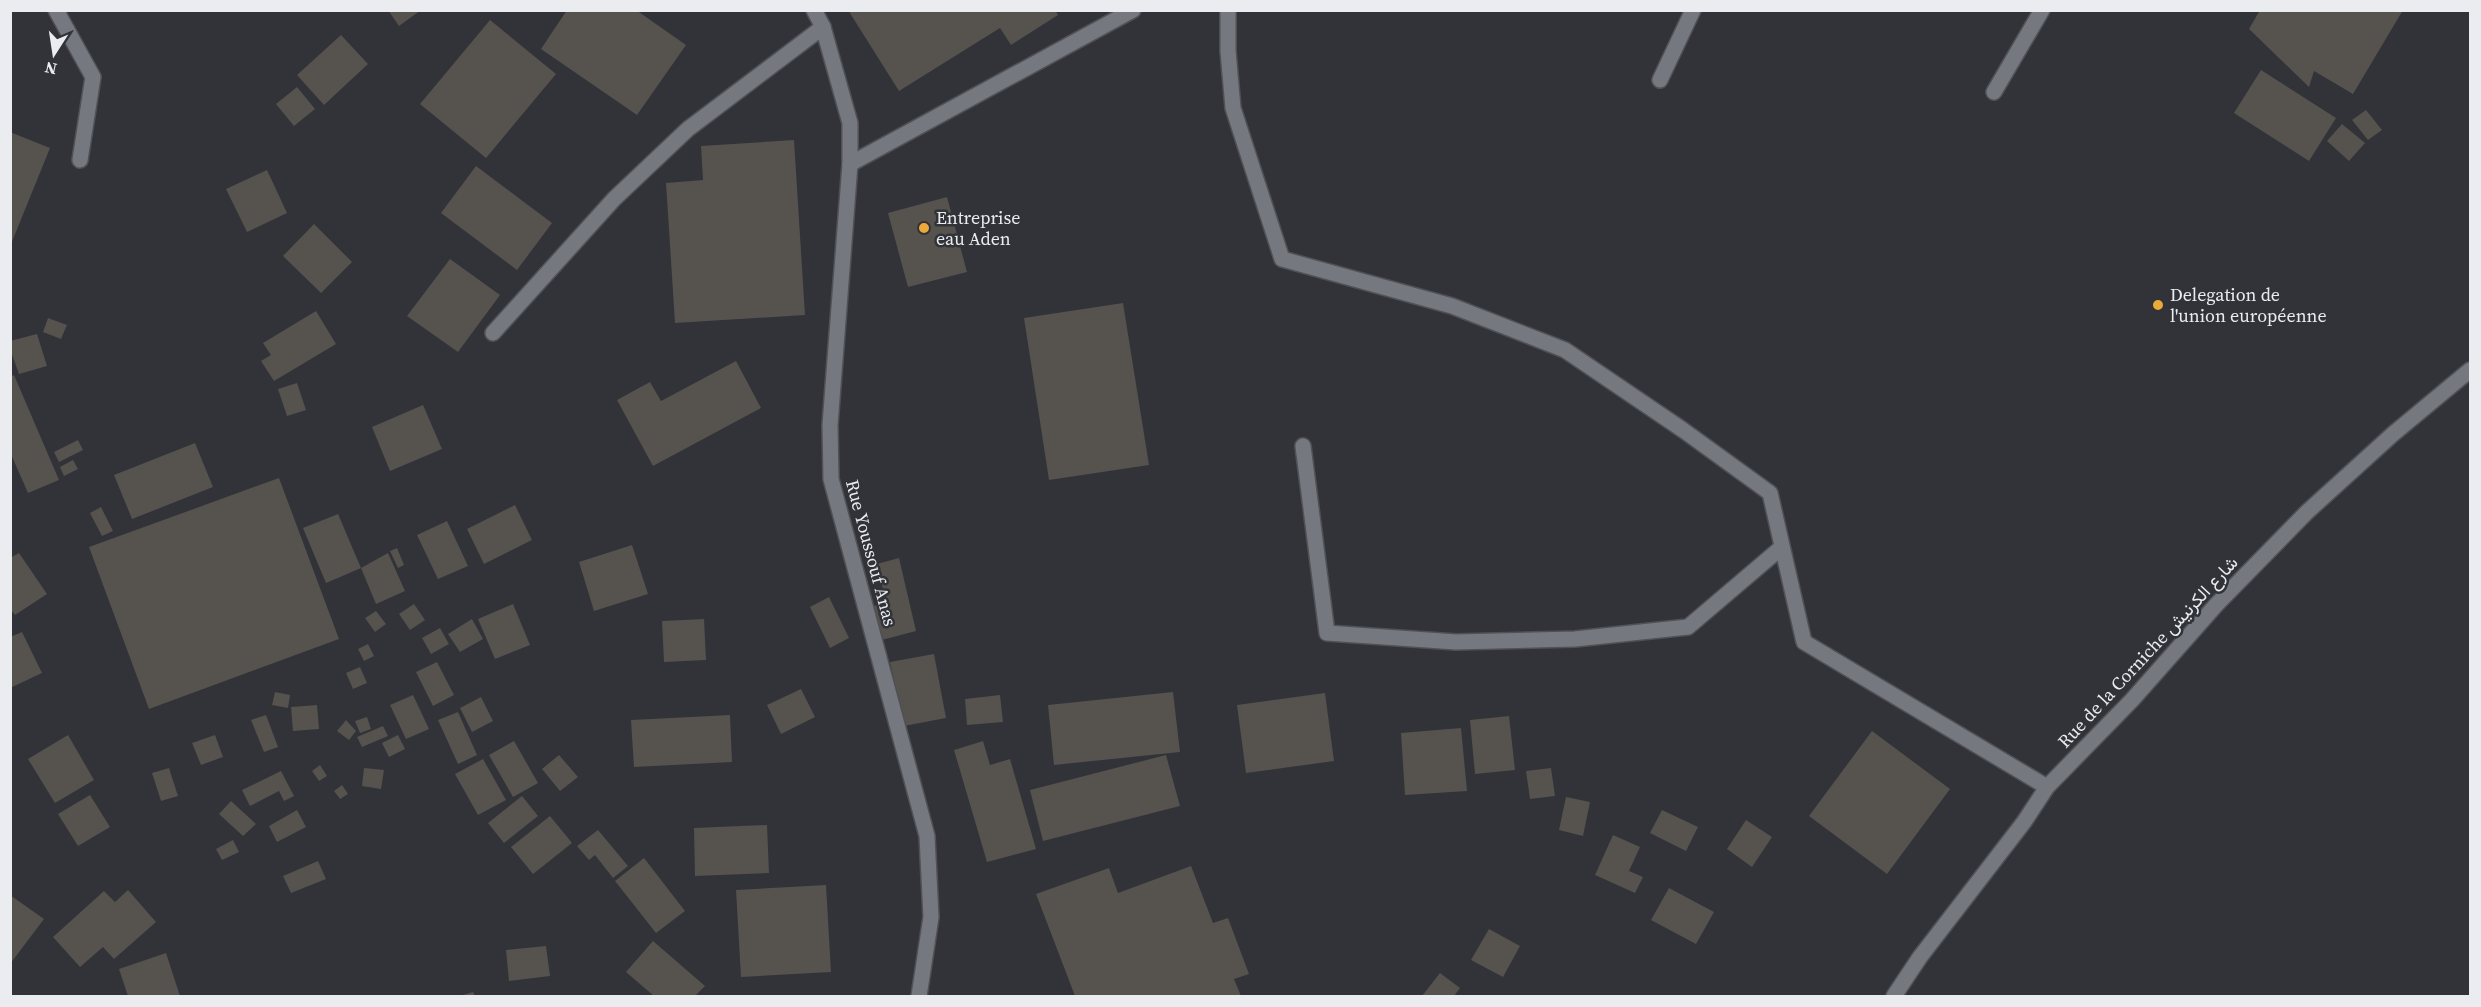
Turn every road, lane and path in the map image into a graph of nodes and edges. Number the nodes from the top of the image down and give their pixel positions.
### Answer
1 (56, 10) edge
2 (814, 10) edge
3 (1133, 10) edge
4 (1228, 10) edge
5 (1693, 10) edge
6 (2042, 10) edge
7 (823, 27) junction
8 (1660, 80) dead end
9 (1994, 92) dead end
10 (80, 160) dead end
11 (850, 164) junction
12 (493, 333) dead end
13 (2470, 370) edge
14 (1303, 446) dead end
15 (1782, 547) junction
16 (2047, 787) junction
17 (919, 996) edge
18 (1894, 996) edge

1 - 10 street
2 - 7 street, Rue Youssouf Anas
3 - 11 street
4 - 15 street
5 - 8 street
6 - 9 street
7 - 11 street, Rue Youssouf Anas
7 - 12 street
11 - 17 street, Rue Youssouf Anas
13 - 16 street, Rue de la Corniche شارع الكرنيش
14 - 15 street
15 - 16 street
16 - 18 street, Rue de la Corniche شارع الكرنيش

